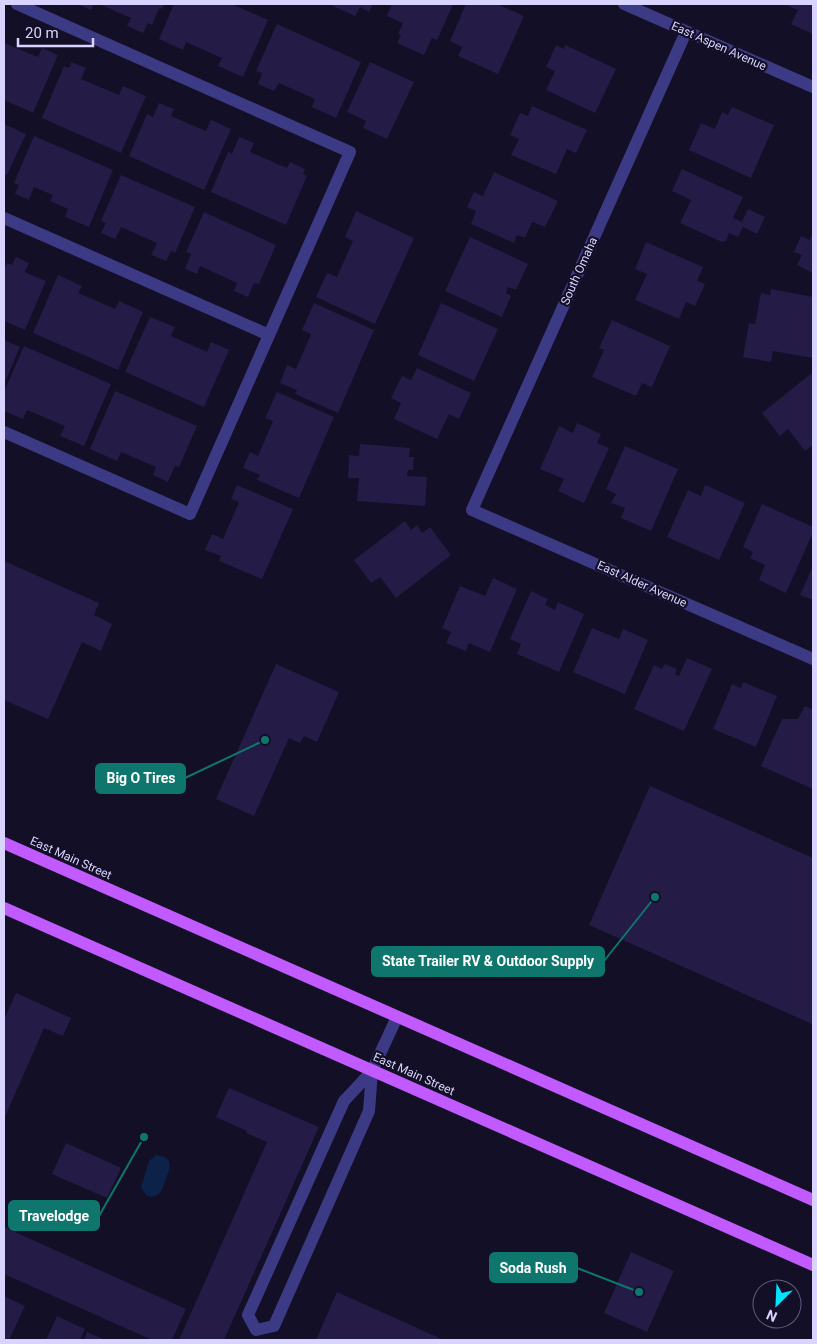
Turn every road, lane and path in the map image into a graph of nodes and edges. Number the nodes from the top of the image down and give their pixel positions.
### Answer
1 (17, 4) edge
2 (624, 4) edge
3 (686, 32) junction
4 (813, 87) edge
5 (4, 218) edge
6 (269, 335) junction
7 (4, 432) edge
8 (472, 510) joint
9 (813, 659) edge
10 (4, 843) edge
11 (4, 908) edge
12 (397, 1017) junction
13 (372, 1071) junction
14 (813, 1200) edge
15 (813, 1265) edge
16 (254, 1335) edge

1 - 6 street
2 - 3 street, East Aspen Avenue
3 - 4 street, East Aspen Avenue
3 - 8 street, South Omaha
5 - 6 street
6 - 7 street
8 - 9 street, East Alder Avenue
10 - 12 main road, East Main Street
11 - 13 main road, East Main Street
12 - 13 street
12 - 14 main road, East Main Street
13 - 15 main road, East Main Street
13 - 16 street
13 - 16 street

